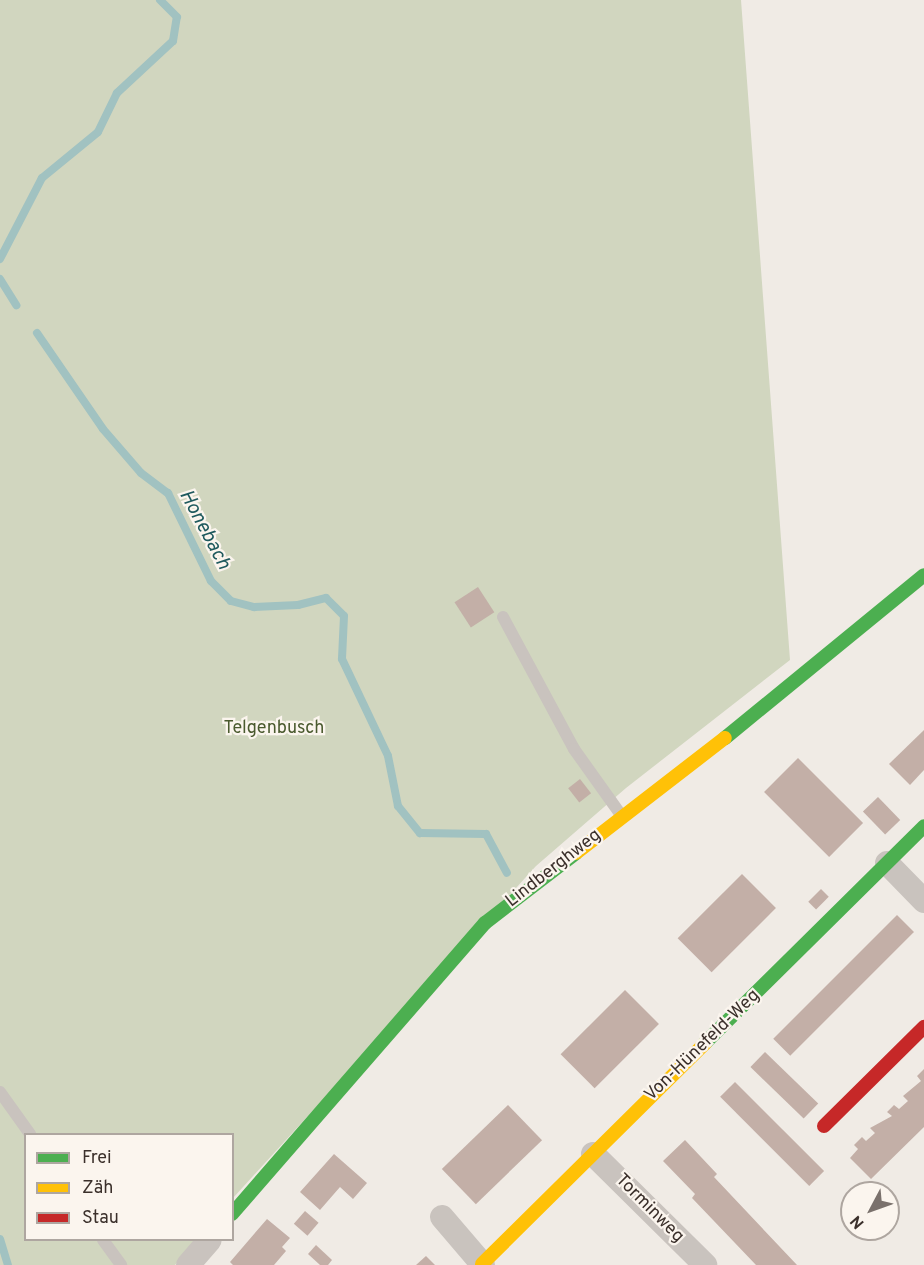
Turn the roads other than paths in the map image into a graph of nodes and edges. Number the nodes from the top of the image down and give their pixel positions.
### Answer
1 (924, 575) edge
2 (502, 617) dead end
3 (621, 816) junction
4 (924, 826) edge
5 (887, 863) junction
6 (924, 901) edge
7 (924, 1026) edge
8 (0, 1092) edge
9 (824, 1126) dead end
10 (29, 1133) edge
11 (593, 1154) junction
12 (234, 1212) edge
13 (442, 1216) dead end
14 (104, 1241) edge
15 (208, 1241) edge
16 (121, 1265) edge
17 (188, 1265) edge
18 (482, 1265) edge
19 (705, 1265) edge

1 - 3 street, Lindberghweg
2 - 3 lane
3 - 12 street, Lindberghweg
4 - 5 street, Von-Hünefeld-Weg
5 - 6 street
5 - 11 street, Von-Hünefeld-Weg
7 - 9 street
8 - 10 lane
11 - 18 street, Von-Hünefeld-Weg
11 - 19 street, Torminweg
13 - 18 street, Von-Hünefeld-Weg
14 - 16 lane
15 - 17 street

